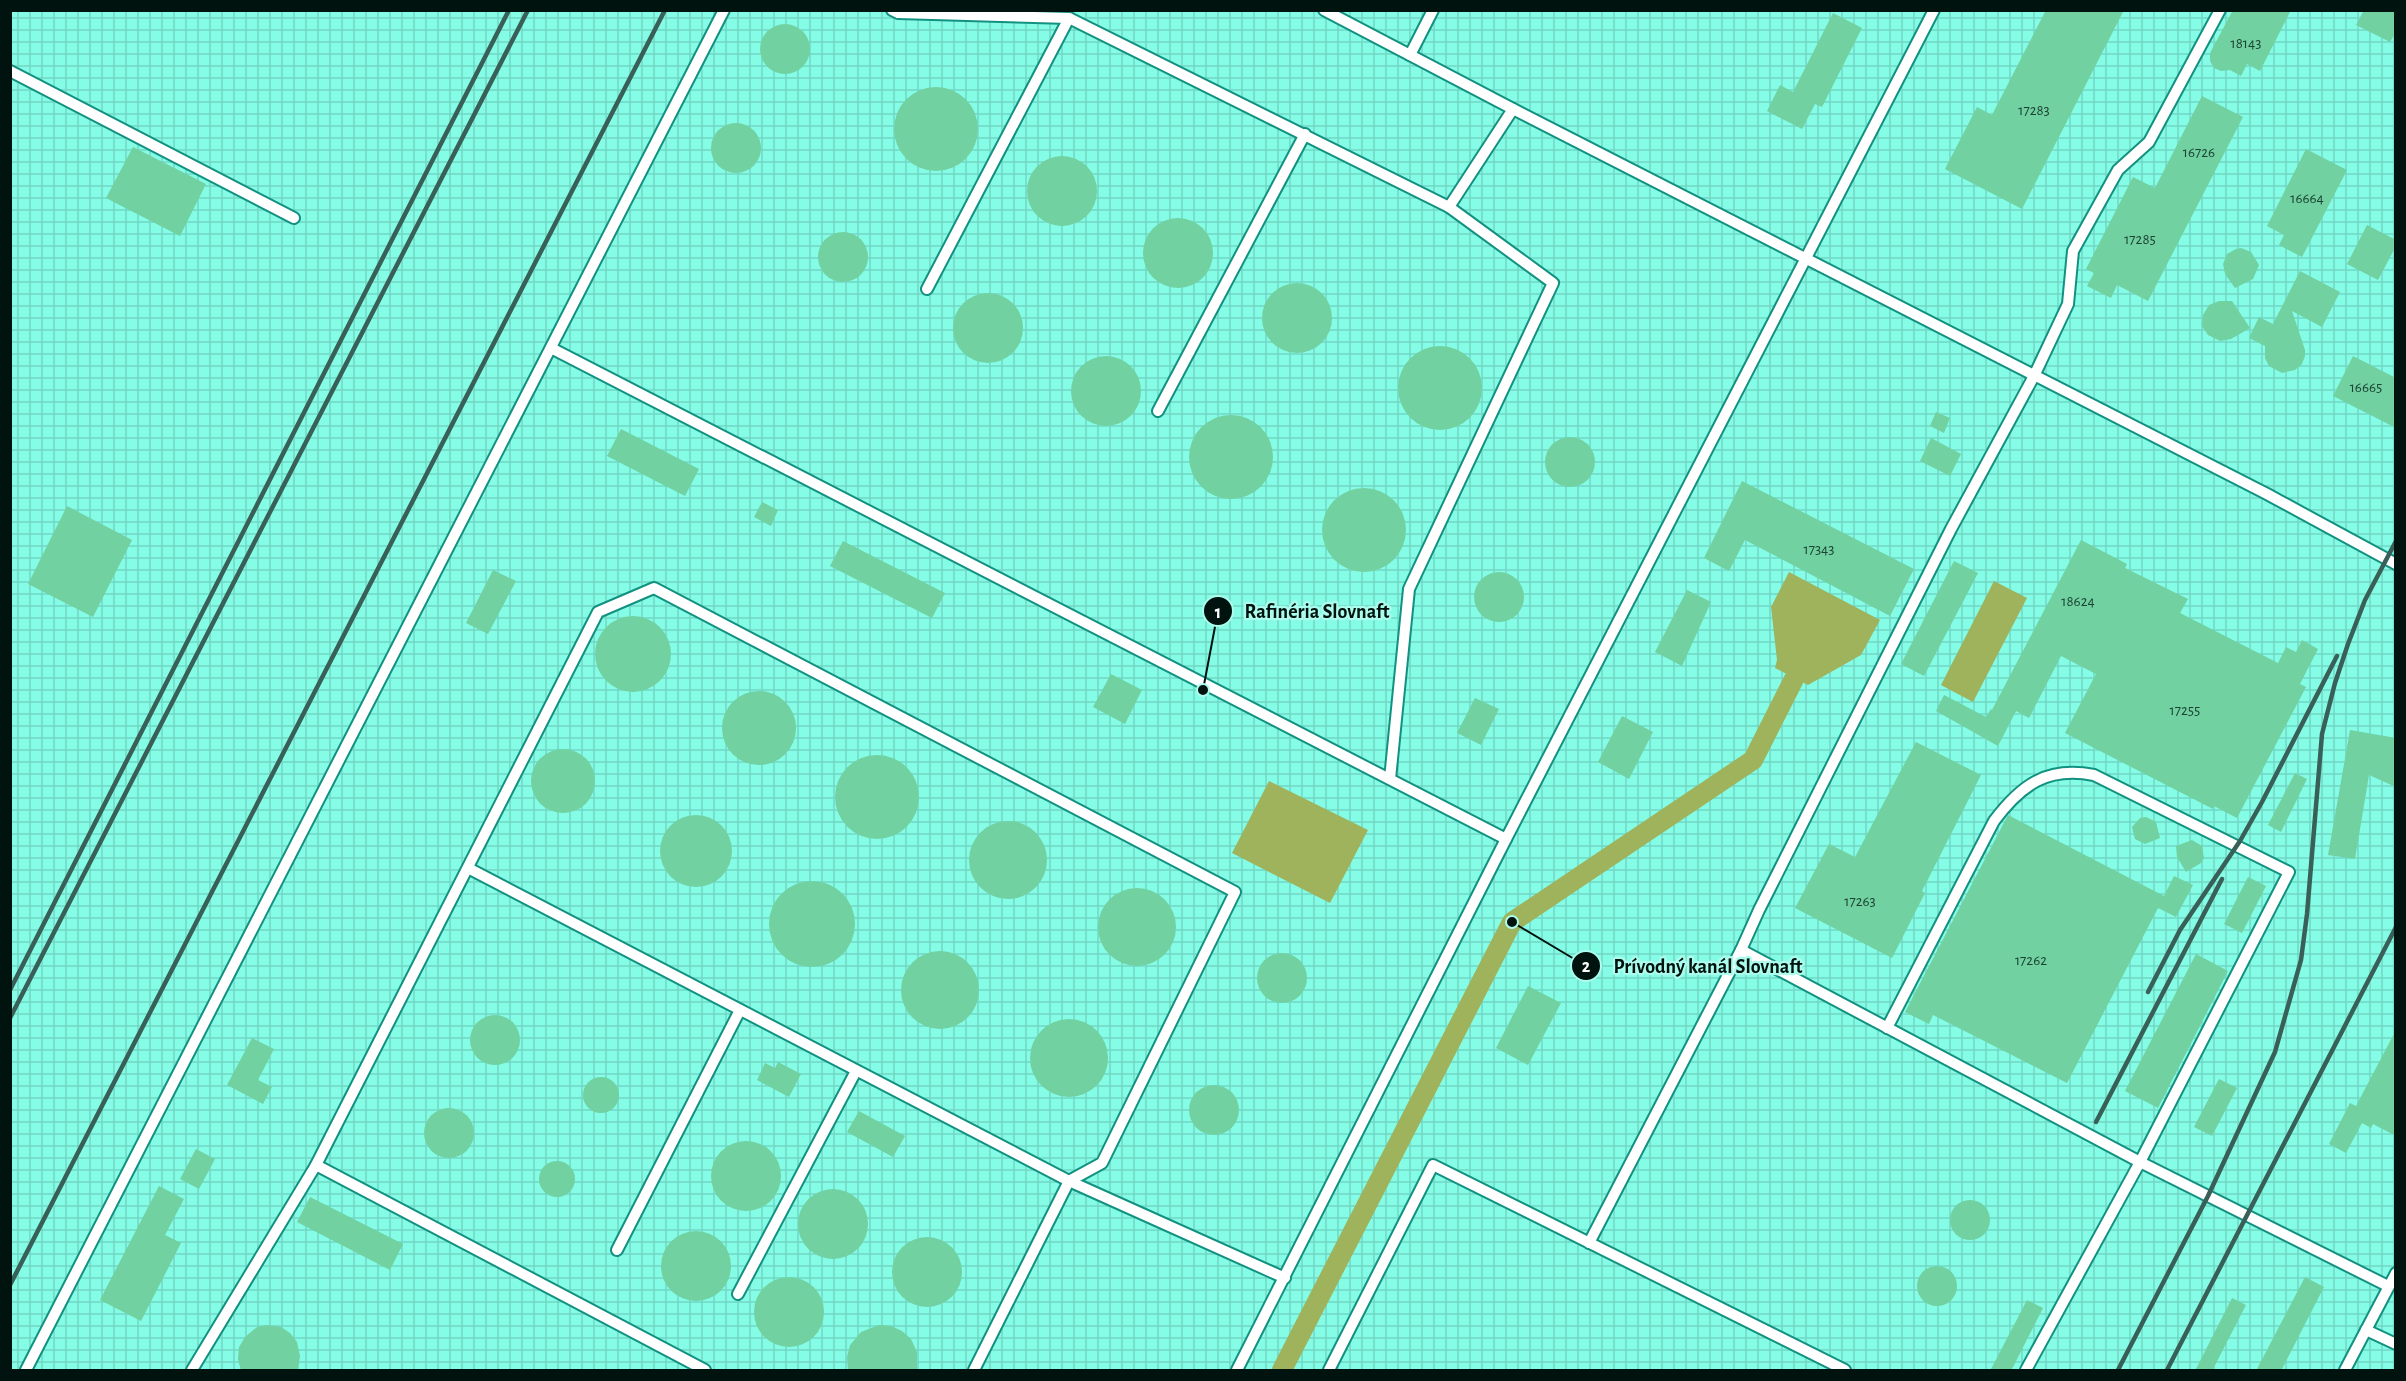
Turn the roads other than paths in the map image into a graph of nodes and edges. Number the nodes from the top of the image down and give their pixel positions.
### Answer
1 (724, 10) edge
2 (892, 10) edge
3 (1324, 10) edge
4 (1433, 10) edge
5 (1934, 10) edge
6 (2220, 10) edge
7 (1070, 18) junction
8 (1410, 55) junction
9 (10, 71) edge
10 (1513, 109) junction
11 (1305, 134) junction
12 (1449, 207) junction
13 (294, 218) dead end
14 (1804, 258) junction
15 (927, 289) dead end
16 (551, 348) junction
17 (2034, 376) junction
18 (1158, 411) dead end
19 (2396, 564) edge
20 (1390, 779) junction
21 (1506, 839) junction
22 (468, 868) junction
23 (1741, 950) junction
24 (740, 1010) junction
25 (1887, 1028) junction
26 (856, 1071) junction
27 (2140, 1162) junction
28 (316, 1165) junction
29 (1069, 1181) junction
30 (1589, 1243) junction
31 (616, 1250) dead end
32 (2396, 1273) edge
33 (1285, 1278) junction
34 (2388, 1286) junction
35 (738, 1294) dead end
36 (2366, 1330) junction
37 (2396, 1344) edge
38 (1241, 1369) edge
39 (26, 1371) edge
40 (192, 1371) edge
41 (705, 1371) edge
42 (974, 1371) edge
43 (1329, 1371) edge
44 (1845, 1371) edge
45 (2026, 1371) edge
46 (2345, 1371) edge

1 - 16 lane
2 - 7 lane
3 - 8 lane
4 - 8 lane
5 - 14 lane
6 - 17 lane
7 - 11 lane
7 - 15 lane
8 - 10 lane
9 - 13 lane
10 - 12 lane
10 - 14 lane
11 - 12 lane
11 - 18 lane
12 - 20 lane
14 - 17 lane
14 - 21 lane
16 - 20 lane
16 - 39 lane
17 - 19 lane
17 - 23 lane
20 - 21 lane
21 - 33 lane
22 - 24 lane
22 - 28 lane
22 - 29 lane
23 - 25 lane
23 - 30 lane
24 - 26 lane
24 - 31 lane
25 - 27 lane
25 - 27 lane
26 - 29 lane
26 - 35 lane
27 - 34 lane
27 - 45 lane
28 - 40 lane
28 - 41 lane
29 - 33 lane
29 - 42 lane
30 - 43 lane
30 - 44 lane
32 - 34 lane
33 - 38 lane
34 - 36 lane
36 - 37 lane
36 - 46 lane

